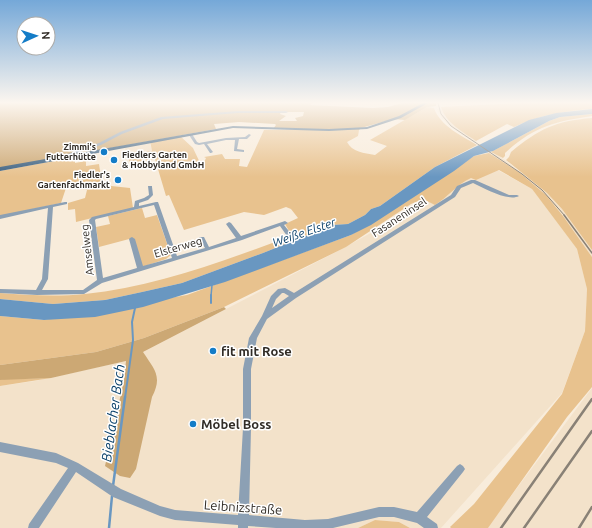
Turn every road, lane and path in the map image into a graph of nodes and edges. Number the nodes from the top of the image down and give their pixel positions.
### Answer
1 (136, 128) edge
2 (236, 128) edge
3 (278, 128) edge
4 (364, 128) edge
5 (191, 135) junction
6 (249, 135) dead end
7 (237, 139) junction
8 (205, 143) junction
9 (243, 151) dead end
10 (211, 152) dead end
11 (56, 158) junction
12 (0, 170) edge
13 (150, 187) dead end
14 (517, 196) dead end
15 (65, 203) dead end
16 (51, 206) junction
17 (136, 208) junction
18 (1, 217) edge
19 (0, 224) edge
20 (229, 224) dead end
21 (289, 235) dead end
22 (202, 238) dead end
23 (132, 239) dead end
24 (240, 239) junction
25 (208, 249) junction
26 (175, 258) junction
27 (140, 268) junction
28 (100, 280) junction
29 (0, 291) edge
30 (37, 293) junction
31 (294, 296) junction
32 (265, 318) junction
33 (0, 447) edge
34 (74, 466) junction
35 (460, 469) dead end
36 (419, 518) junction
37 (243, 524) edge
38 (32, 528) edge
39 (433, 528) edge

1 - 11 street
2 - 5 main road
3 - 4 main road
5 - 8 street
5 - 11 main road
6 - 7 street
7 - 8 street
7 - 9 street
8 - 10 street
11 - 12 main road
13 - 17 street
14 - 31 street, Fasaneninsel
15 - 16 street
16 - 18 street
16 - 30 street
17 - 26 street
17 - 28 street, Amselweg
18 - 19 street
20 - 24 street
21 - 24 street, Elsterweg
22 - 25 street
23 - 27 street
24 - 25 street, Elsterweg
25 - 26 street, Elsterweg
26 - 27 street, Elsterweg
27 - 28 street, Elsterweg
28 - 30 street, Elsterweg
29 - 30 street
31 - 32 street, Fasaneninsel
31 - 32 street, Fasaneninsel
32 - 37 street, Fasaneninsel
33 - 34 street, Leibnizstraße
34 - 37 street, Leibnizstraße
34 - 38 street
35 - 36 street
36 - 37 street, Leibnizstraße
36 - 39 street, Leibnizstraße

